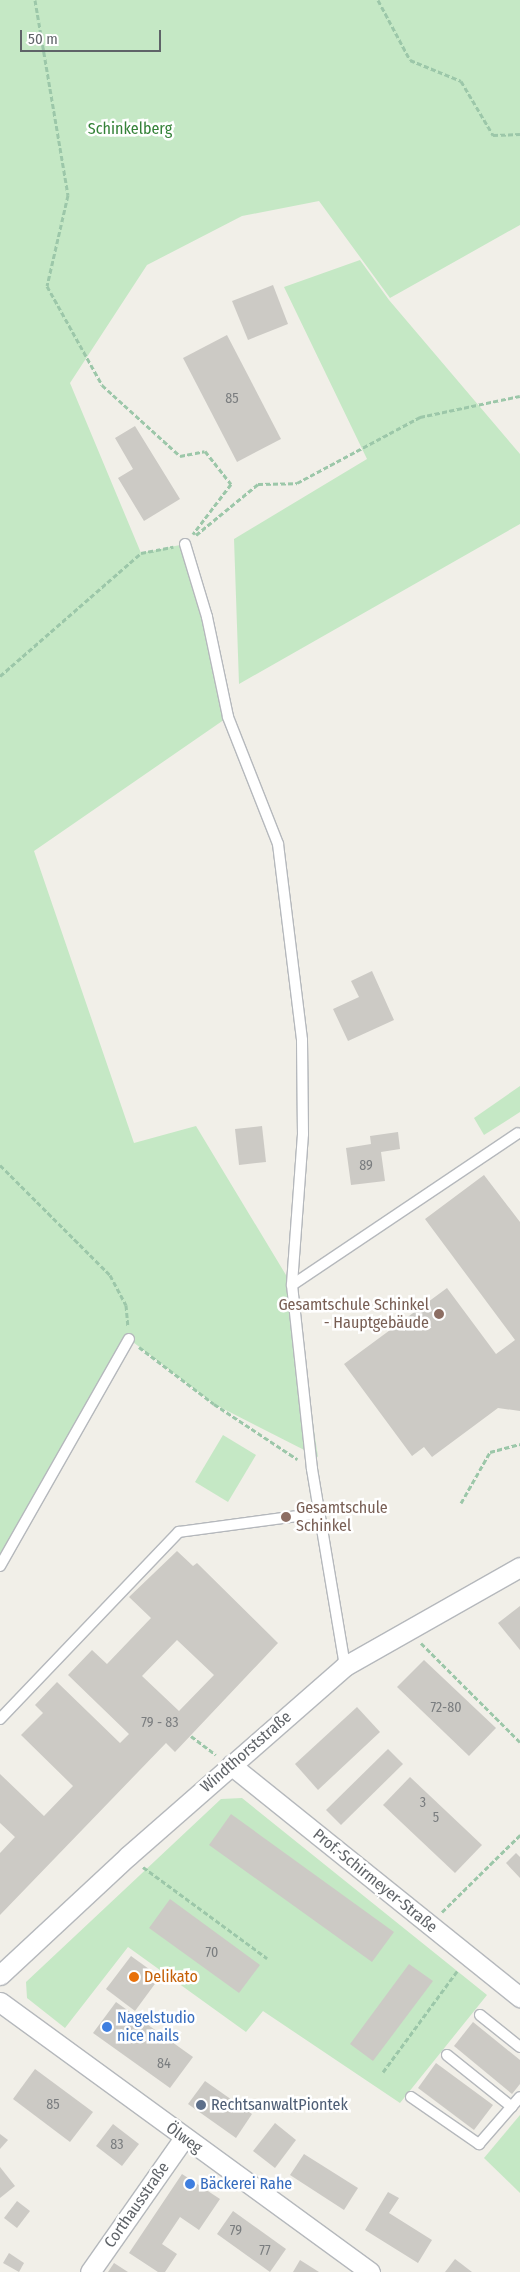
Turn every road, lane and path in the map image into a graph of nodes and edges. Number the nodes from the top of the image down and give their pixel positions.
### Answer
1 (35, 0) edge
2 (378, 0) edge
3 (520, 134) edge
4 (520, 396) edge
5 (185, 544) junction
6 (0, 676) edge
7 (518, 1133) dead end
8 (0, 1165) edge
9 (292, 1285) junction
10 (129, 1339) junction
11 (520, 1444) edge
12 (312, 1468) junction
13 (461, 1503) dead end
14 (319, 1513) junction
15 (0, 1566) edge
16 (520, 1567) edge
17 (407, 1628) junction
18 (345, 1666) junction
19 (0, 1719) edge
20 (191, 1736) dead end
21 (520, 1742) edge
22 (208, 1749) dead end
23 (231, 1765) junction
24 (520, 1835) edge
25 (128, 1856) junction
26 (429, 1924) junction
27 (468, 1956) junction
28 (267, 1958) dead end
29 (0, 1975) edge
30 (520, 1997) edge
31 (0, 2002) edge
32 (480, 2015) dead end
33 (520, 2047) edge
34 (447, 2055) dead end
35 (383, 2072) dead end
36 (411, 2097) dead end
37 (520, 2097) edge
38 (512, 2107) junction
39 (184, 2138) junction
40 (90, 2272) edge
41 (370, 2272) edge

1 - 5 path
2 - 3 path
4 - 5 path
5 - 6 path
5 - 9 lane
7 - 9 lane
8 - 10 path
9 - 12 lane
10 - 12 path
10 - 15 lane
11 - 13 path
12 - 14 lane
14 - 18 lane
14 - 19 lane
16 - 17 street, Windthorststraße
17 - 18 street, Windthorststraße
17 - 21 path
18 - 23 street, Windthorststraße
20 - 22 path
23 - 25 street, Windthorststraße
23 - 26 street, Prof.-Schirmeyer-Straße
24 - 26 path
25 - 28 path
25 - 29 street, Windthorststraße
26 - 27 street, Prof.-Schirmeyer-Straße
27 - 30 street, Prof.-Schirmeyer-Straße
27 - 35 path
31 - 39 street, Ölweg
32 - 33 lane
34 - 38 lane
36 - 38 lane
37 - 38 lane
39 - 40 street, Corthausstraße
39 - 41 street, Ölweg

